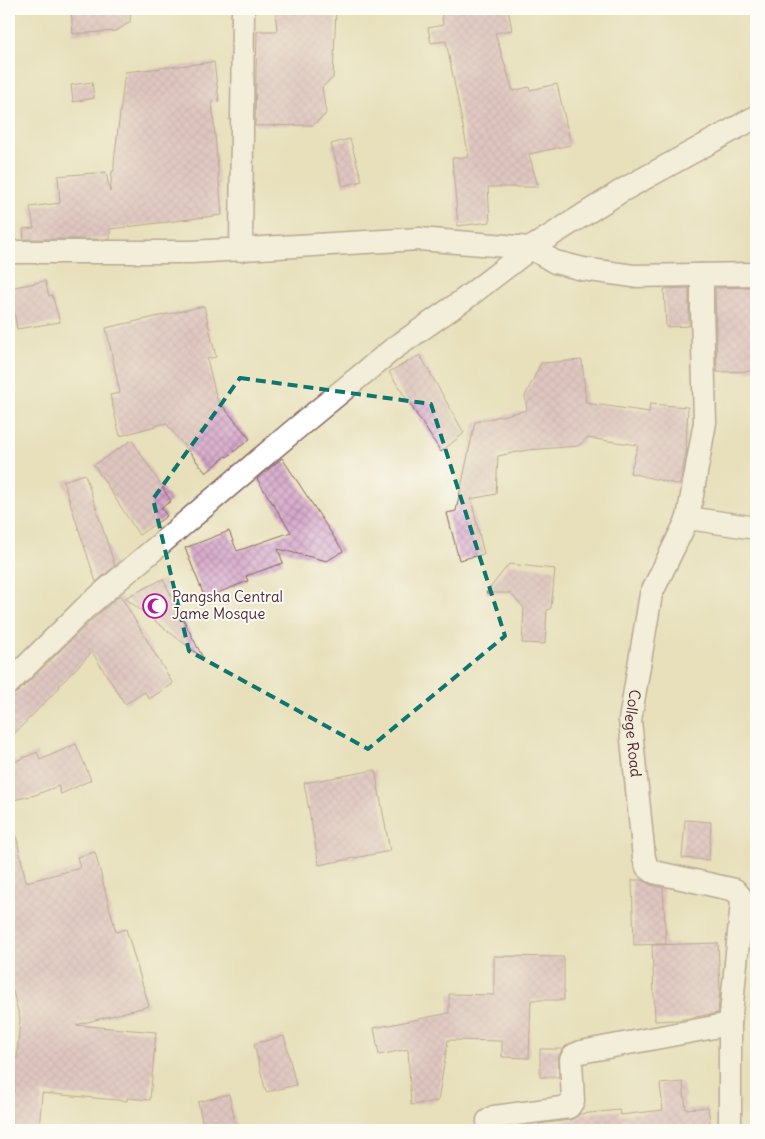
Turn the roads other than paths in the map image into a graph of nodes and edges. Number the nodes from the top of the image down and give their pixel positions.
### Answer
1 (242, 9) edge
2 (756, 117) edge
3 (531, 248) junction
4 (241, 250) junction
5 (9, 252) edge
6 (756, 274) edge
7 (702, 275) junction
8 (688, 518) junction
9 (756, 528) edge
10 (9, 683) edge
11 (748, 895) edge
12 (730, 1024) junction
13 (489, 1130) edge
14 (730, 1130) edge

1 - 4 street
2 - 3 street
3 - 4 street
3 - 7 street
3 - 10 street
4 - 5 street
6 - 7 street
7 - 8 street, College Road
8 - 9 street
8 - 11 street, College Road
11 - 12 street, College Road
12 - 13 street
12 - 14 street, College Road

